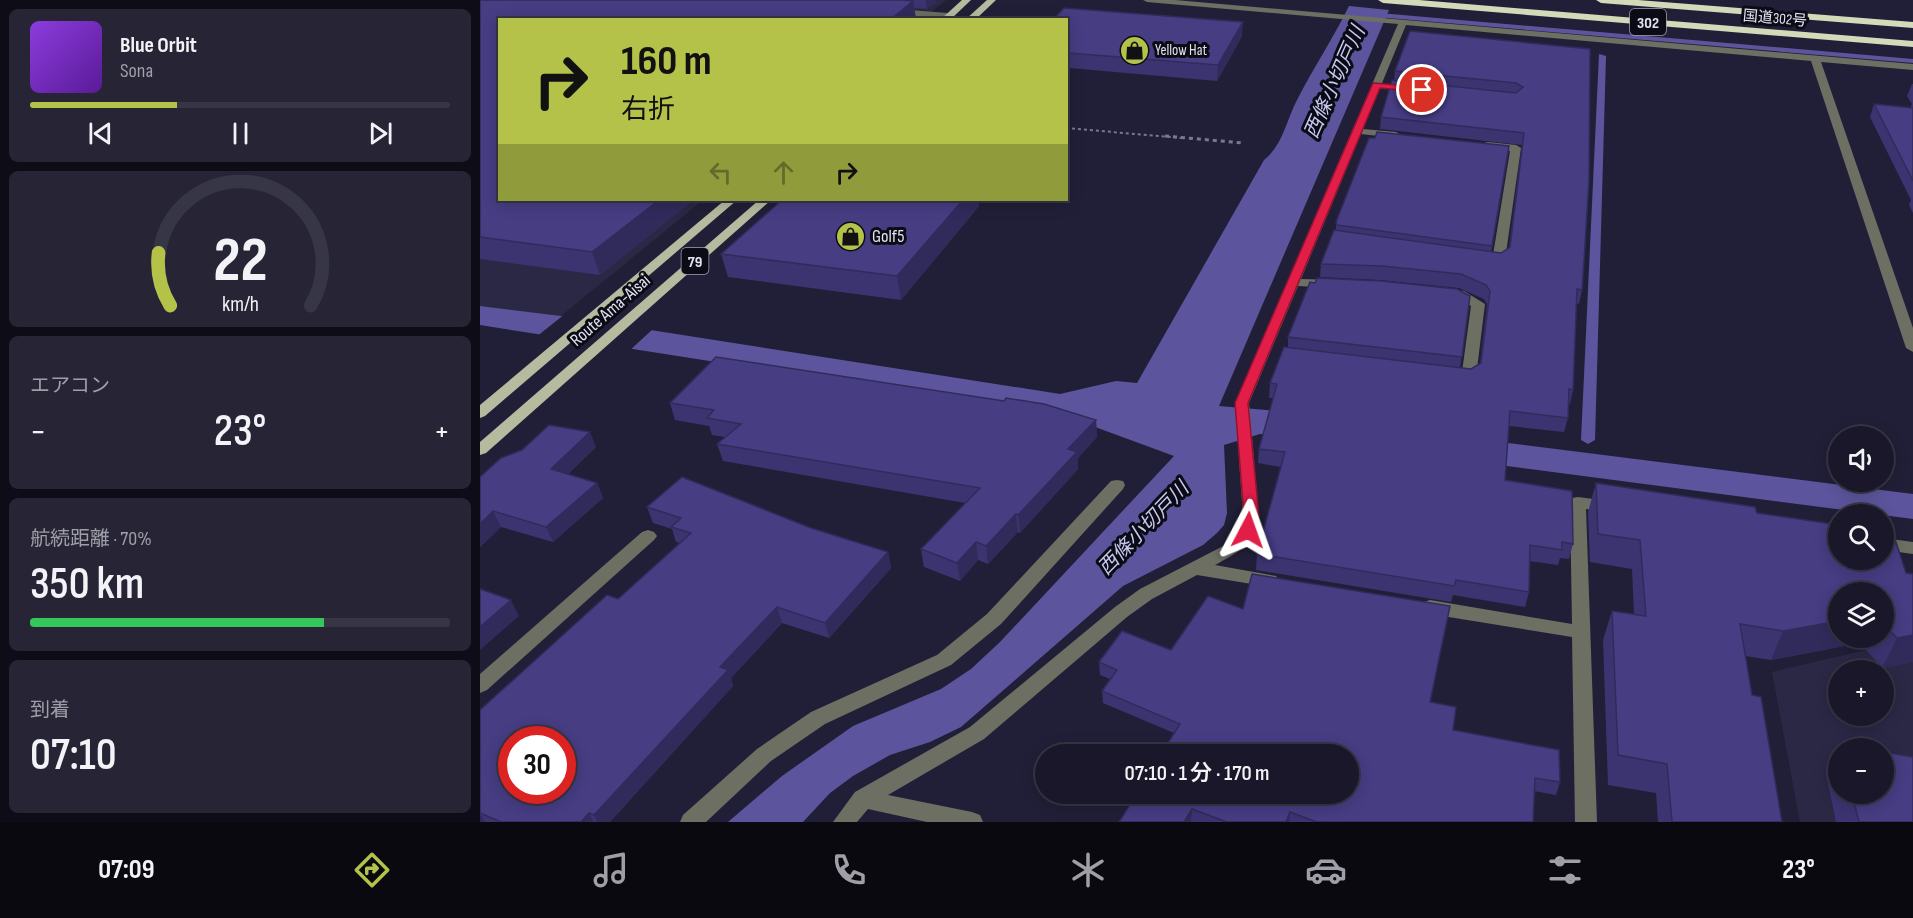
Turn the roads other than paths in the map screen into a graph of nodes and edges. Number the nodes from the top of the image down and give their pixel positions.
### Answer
1 (967, 0) edge
2 (992, 0) edge
3 (1147, 0) edge
4 (1383, 0) edge
5 (1458, 0) edge
6 (1601, 0) edge
7 (1673, 0) edge
8 (1296, 5) dead end
9 (1817, 6) dead end
10 (885, 11) edge
11 (1913, 14) edge
12 (1316, 15) junction
13 (1575, 16) junction
14 (946, 18) edge
15 (971, 18) edge
16 (1913, 19) edge
17 (1403, 22) junction
18 (1913, 25) edge
19 (1913, 38) edge
20 (1913, 44) edge
21 (1913, 49) edge
22 (1815, 58) junction
23 (1913, 67) edge
24 (1357, 131) junction
25 (1414, 137) edge
26 (1471, 143) edge
27 (730, 201) edge
28 (764, 201) edge
29 (1475, 256) edge
30 (1293, 282) junction
31 (1347, 284) edge
32 (1436, 292) edge
33 (1913, 348) edge
34 (1446, 374) edge
35 (480, 412) edge
36 (480, 450) edge
37 (1117, 485) dead end
38 (1626, 508) edge
39 (648, 536) dead end
40 (1894, 545) edge
41 (1913, 548) edge
42 (1194, 568) junction
43 (1288, 584) edge
44 (1417, 605) edge
45 (1581, 632) junction
46 (480, 686) edge
47 (863, 799) junction
48 (691, 822) edge
49 (844, 822) edge
50 (972, 822) edge
51 (1586, 822) edge

1 - 14 main road
2 - 15 main road
3 - 12 street
4 - 13 highway, 国道302号 / 302
5 - 19 highway
6 - 18 highway
7 - 16 highway, 国道302号 / 302
8 - 12 street
9 - 11 highway
10 - 14 street
12 - 17 street
13 - 20 highway, 国道302号 / 302
13 - 21 highway
17 - 22 street
17 - 24 street
22 - 23 street
22 - 33 street
24 - 25 street
24 - 30 street
26 - 29 street
27 - 35 main road, Route Ama-Aisai / 79
28 - 36 main road, Route Ama-Aisai / 79
30 - 31 street
30 - 42 street
32 - 34 street
37 - 48 street
38 - 45 street
39 - 46 street
40 - 41 street
42 - 43 street
42 - 47 street
44 - 45 street
45 - 51 street
47 - 49 street
47 - 50 street

